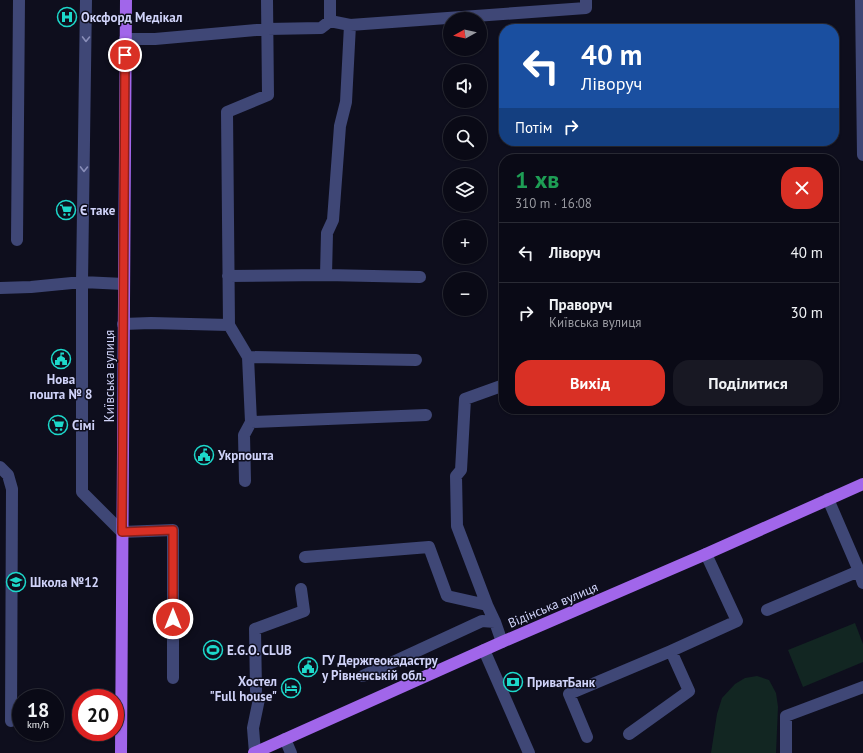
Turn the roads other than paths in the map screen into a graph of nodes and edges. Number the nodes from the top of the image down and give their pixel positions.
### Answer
1 (19, 0) edge
2 (86, 0) edge
3 (126, 0) edge
4 (267, 0) edge
5 (330, 0) edge
6 (586, 0) edge
7 (861, 0) edge
8 (330, 21) junction
9 (350, 24) junction
10 (267, 29) junction
11 (125, 39) junction
12 (863, 133) edge
13 (863, 155) edge
14 (17, 240) dead end
15 (228, 276) junction
16 (326, 276) junction
17 (420, 277) dead end
18 (82, 282) junction
19 (124, 284) junction
20 (0, 288) edge
21 (123, 324) junction
22 (229, 325) junction
23 (248, 357) junction
24 (416, 360) dead end
25 (499, 387) edge
26 (426, 415) dead end
27 (252, 422) junction
28 (0, 467) edge
29 (245, 481) dead end
30 (863, 484) edge
31 (828, 499) junction
32 (122, 532) junction
33 (706, 554) junction
34 (305, 557) dead end
35 (859, 571) junction
36 (863, 583) edge
37 (301, 589) dead end
38 (488, 605) junction
39 (767, 610) dead end
40 (495, 622) junction
41 (502, 642) junction
42 (484, 650) junction
43 (671, 651) junction
44 (364, 676) dead end
45 (173, 678) dead end
46 (863, 687) edge
47 (11, 722) dead end
48 (629, 734) dead end
49 (587, 737) dead end
50 (285, 739) junction
51 (121, 753) edge
52 (255, 753) edge
53 (291, 753) edge
54 (529, 753) edge
55 (786, 753) edge

1 - 14 lane
2 -> 18 lane
3 - 11 main road, Київська вулиця
4 - 10 lane
5 - 8 lane
6 - 9 lane
7 - 12 lane
8 - 9 lane
8 - 10 lane
9 - 16 lane
10 - 11 lane
10 - 15 lane
11 - 19 main road, Київська вулиця
12 - 13 lane
15 - 16 lane
15 - 22 lane
16 - 17 lane
18 - 19 lane
18 - 20 lane
18 - 32 lane
19 - 21 main road, Київська вулиця
21 - 22 lane
21 - 32 main road, Київська вулиця
22 - 23 lane
23 - 24 lane
23 - 27 lane
25 - 38 lane
26 - 27 lane
27 - 29 lane
28 - 47 lane
30 - 31 main road, Відінська вулиця
31 - 33 main road, Відінська вулиця
31 - 35 lane
32 - 45 lane
32 - 51 main road, Київська вулиця
33 - 41 main road, Відінська вулиця
33 - 43 lane
34 - 38 lane
35 - 36 lane
35 - 39 lane
37 - 52 lane
38 - 40 lane
40 - 41 lane
40 - 44 lane
41 - 42 main road, Відінська вулиця
42 - 50 main road, Відінська вулиця
42 - 54 lane
43 - 48 lane
43 - 49 lane
46 - 55 lane
50 - 52 main road, Відінська вулиця
50 - 53 lane

